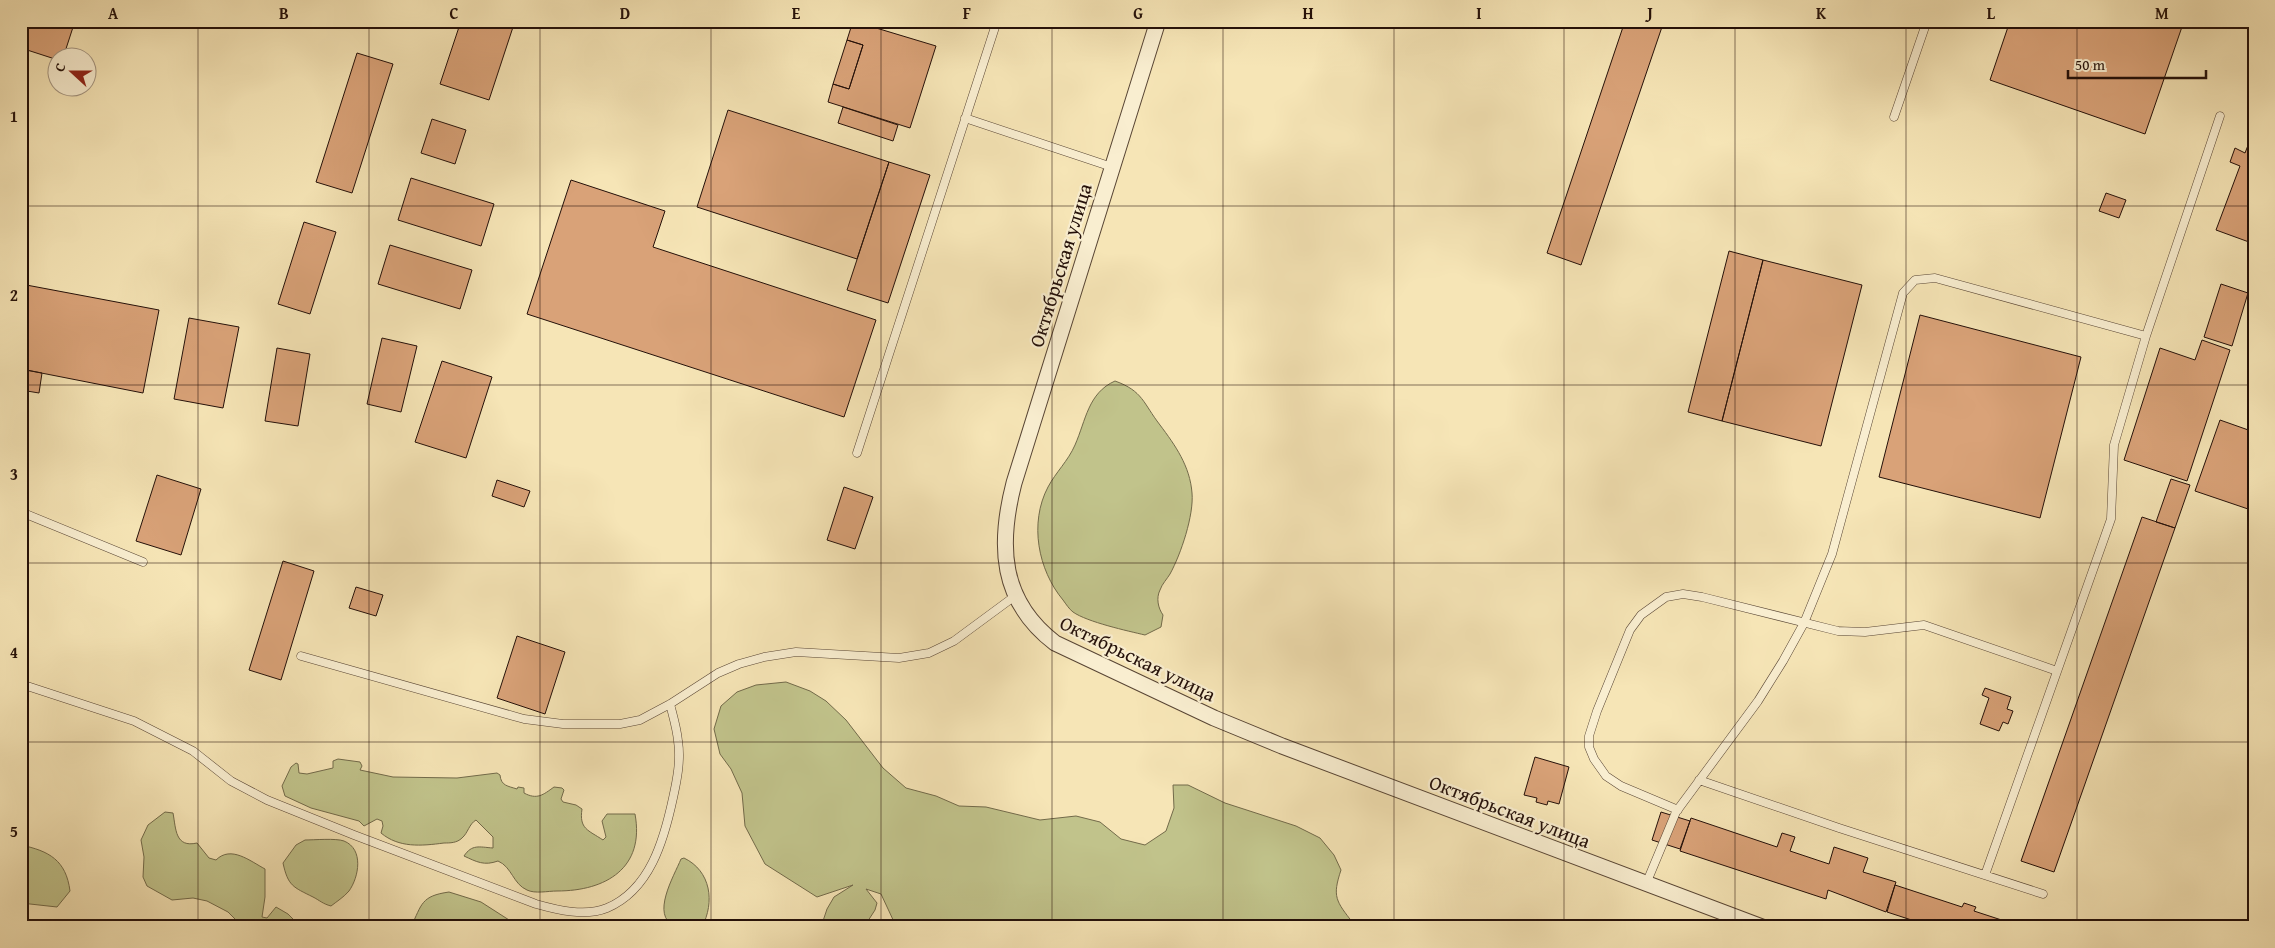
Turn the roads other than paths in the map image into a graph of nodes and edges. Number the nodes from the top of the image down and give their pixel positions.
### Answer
1 (997, 21) edge
2 (1158, 21) edge
3 (1927, 21) edge
4 (2220, 116) dead end
5 (1894, 117) dead end
6 (965, 118) junction
7 (1112, 168) junction
8 (2146, 336) junction
9 (857, 453) dead end
10 (21, 512) edge
11 (143, 562) dead end
12 (1015, 596) junction
13 (1804, 623) junction
14 (302, 656) dead end
15 (2057, 670) junction
16 (21, 684) edge
17 (670, 704) junction
18 (1699, 780) junction
19 (1678, 810) junction
20 (1984, 875) junction
21 (1646, 884) junction
22 (2043, 894) dead end
23 (1762, 927) edge

1 - 6 lane
2 - 7 street, Октябрьская улица
3 - 5 lane
4 - 8 lane
6 - 7 lane
6 - 9 lane
7 - 12 street, Октябрьская улица
8 - 13 lane
8 - 15 lane
10 - 11 lane
12 - 17 lane
12 - 21 street, Октябрьская улица
13 - 15 lane
13 - 18 lane
13 - 19 lane
14 - 17 lane
15 - 20 lane
16 - 17 lane
18 - 19 lane
18 - 20 lane
19 - 21 lane
20 - 22 lane
21 - 23 street, Октябрьская улица

